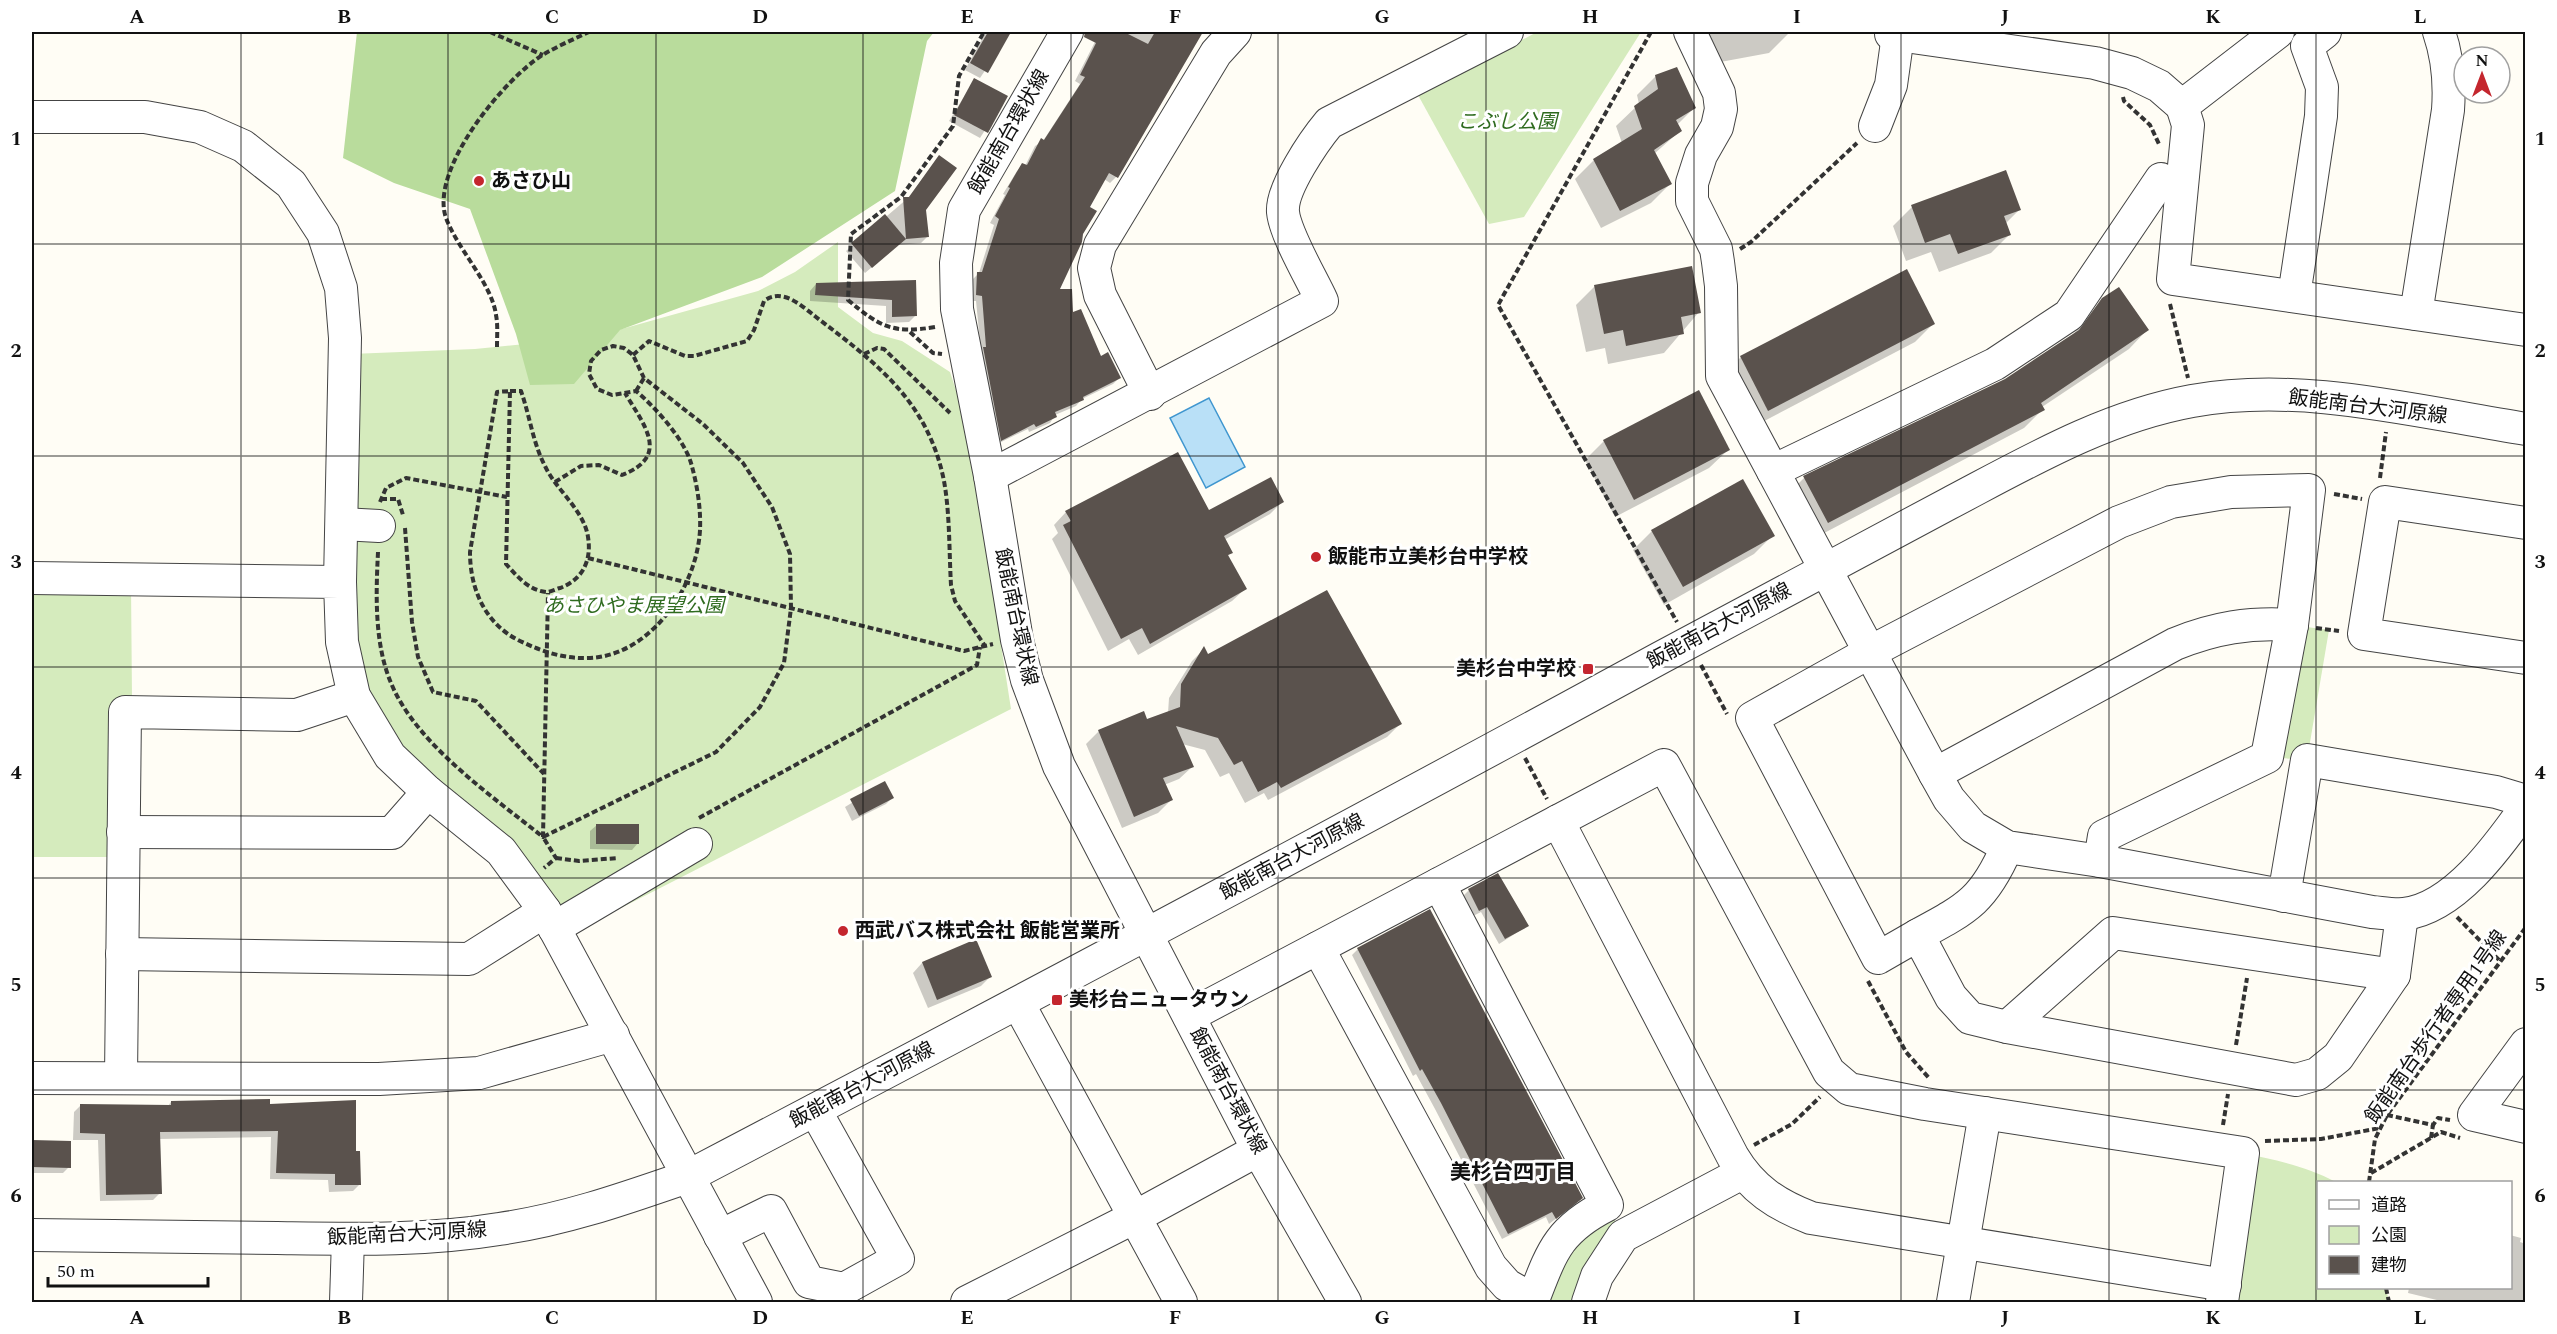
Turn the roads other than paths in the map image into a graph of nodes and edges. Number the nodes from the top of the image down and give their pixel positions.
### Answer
1 (1067, 32) edge
2 (1235, 32) edge
3 (1507, 32) edge
4 (1690, 32) edge
5 (2278, 32) edge
6 (2325, 32) edge
7 (2439, 32) edge
8 (1895, 33) edge
9 (2182, 106) junction
10 (32, 117) edge
11 (1875, 126) road end
12 (2161, 179) road end
13 (2294, 296) junction
14 (2416, 314) junction
15 (2526, 330) edge
16 (1150, 394) junction
17 (2526, 429) edge
18 (1773, 471) junction
19 (990, 476) junction
20 (379, 512) road end
21 (2526, 523) edge
22 (342, 524) junction
23 (1826, 568) junction
24 (32, 578) edge
25 (340, 582) junction
26 (2292, 625) junction
27 (1870, 652) junction
28 (2526, 658) edge
29 (354, 696) junction
30 (1935, 774) junction
31 (428, 792) junction
32 (2526, 801) edge
33 (2526, 807) edge
34 (1558, 821) junction
35 (123, 832) junction
36 (696, 832) road end
37 (2007, 847) junction
38 (2100, 861) junction
39 (1439, 884) junction
40 (2284, 896) junction
41 (2402, 915) junction
42 (549, 919) junction
43 (1148, 934) junction
44 (1918, 935) junction
45 (1318, 948) junction
46 (122, 954) junction
47 (2394, 975) junction
48 (1018, 1003) junction
49 (1189, 1016) junction
50 (2007, 1027) junction
51 (613, 1035) junction
52 (2526, 1044) edge
53 (32, 1078) edge
54 (121, 1078) junction
55 (815, 1110) junction
56 (1985, 1113) junction
57 (2526, 1127) edge
58 (1258, 1150) junction
59 (1737, 1165) junction
60 (687, 1177) junction
61 (1135, 1217) junction
62 (32, 1235) edge
63 (720, 1236) junction
64 (348, 1239) junction
65 (1963, 1243) junction
66 (1015, 1293) edge
67 (2224, 1294) edge
68 (346, 1302) edge
69 (756, 1302) edge
70 (967, 1302) edge
71 (1180, 1302) edge
72 (1345, 1302) edge
73 (1588, 1302) edge
74 (1953, 1302) edge

1 - 19 street, 飯能南台環状線
2 - 16 street
3 - 16 street
4 - 18 street
5 - 9 street
6 - 13 street
7 - 14 street
8 - 9 street
8 - 11 street
9 - 13 street
10 - 22 street
12 - 18 street
13 - 14 street
14 - 15 street
16 - 19 street
17 - 23 street, 飯能南台大河原線
18 - 23 street
19 - 43 street, 飯能南台環状線
20 - 22 street
21 - 28 street
22 - 25 street
23 - 27 street
23 - 43 street, 飯能南台大河原線
24 - 25 street
25 - 29 street
26 - 27 street
26 - 30 street
26 - 38 street
27 - 30 street
27 - 44 street
29 - 31 street
29 - 35 street
30 - 37 street
31 - 35 street
31 - 42 street
32 - 40 street
33 - 41 street
34 - 39 street
34 - 56 street
34 - 59 street
35 - 46 street
36 - 42 street
37 - 38 street
37 - 44 street
38 - 40 street
39 - 45 street
39 - 45 street
40 - 41 street
41 - 47 street
42 - 46 street
42 - 51 street
43 - 48 street, 飯能南台大河原線
43 - 49 street, 飯能南台環状線
44 - 50 street
45 - 49 street
46 - 54 street
47 - 50 street
47 - 50 street
48 - 55 street, 飯能南台大河原線
48 - 61 street
49 - 58 street, 飯能南台環状線
51 - 54 street
51 - 60 street
52 - 57 street
53 - 54 street
55 - 60 street, 飯能南台大河原線
55 - 63 street
56 - 65 street
56 - 67 street
58 - 61 street
58 - 72 street, 飯能南台環状線
59 - 65 street
59 - 73 street
60 - 63 street
60 - 64 street, 飯能南台大河原線
61 - 66 street
61 - 71 street
62 - 64 street, 飯能南台大河原線
63 - 69 street
64 - 68 street
65 - 67 street
65 - 74 street
66 - 70 street

